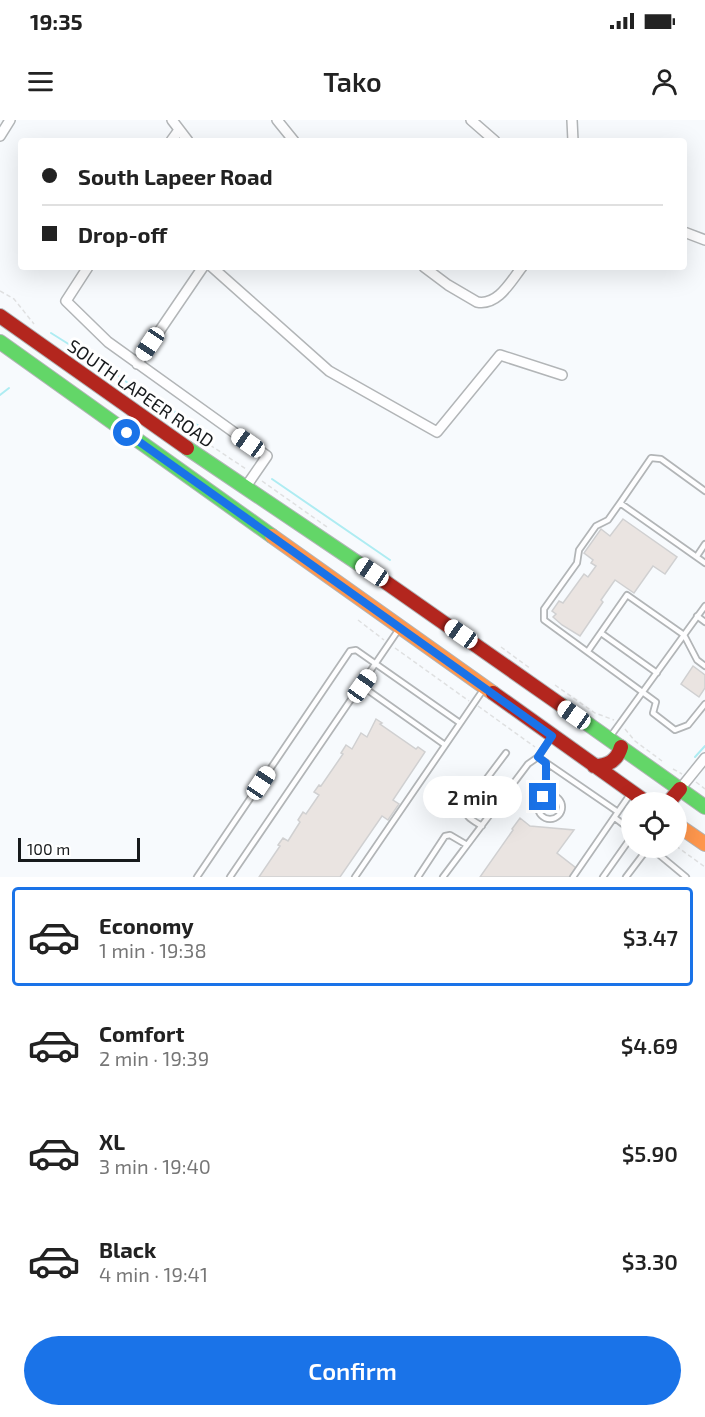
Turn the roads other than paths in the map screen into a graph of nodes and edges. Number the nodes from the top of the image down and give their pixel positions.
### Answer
1 (10, 120) edge
2 (172, 120) edge
3 (277, 120) edge
4 (471, 120) edge
5 (572, 120) edge
6 (179, 130) junction
7 (0, 136) edge
8 (173, 138) edge
9 (186, 138) edge
10 (292, 138) edge
11 (492, 138) edge
12 (573, 138) edge
13 (687, 233) edge
14 (705, 240) edge
15 (86, 270) edge
16 (201, 270) edge
17 (215, 270) edge
18 (428, 270) edge
19 (520, 270) edge
20 (1, 321) edge
21 (0, 342) edge
22 (137, 364) junction
23 (562, 375) dead end
24 (245, 488) junction
25 (705, 491) edge
26 (620, 503) junction
27 (283, 512) junction
28 (262, 529) junction
29 (705, 544) edge
30 (697, 556) junction
31 (705, 563) edge
32 (705, 606) edge
33 (697, 616) junction
34 (705, 622) edge
35 (400, 628) junction
36 (601, 633) junction
37 (684, 635) junction
38 (588, 651) junction
39 (377, 664) junction
40 (705, 666) edge
41 (657, 673) junction
42 (362, 686) junction
43 (484, 688) junction
44 (643, 691) junction
45 (705, 704) edge
46 (460, 723) junction
47 (552, 736) junction
48 (609, 739) junction
49 (445, 745) junction
50 (621, 747) junction
51 (506, 753) dead end
52 (538, 757) junction
53 (705, 758) edge
54 (546, 763) junction
55 (594, 766) junction
56 (680, 789) junction
57 (632, 792) edge
58 (677, 792) edge
59 (546, 795) junction
60 (705, 807) edge
61 (621, 808) edge
62 (616, 815) junction
63 (621, 820) edge
64 (482, 826) junction
65 (687, 832) edge
66 (705, 844) edge
67 (467, 845) junction
68 (621, 852) edge
69 (641, 858) edge
70 (662, 858) edge
71 (197, 877) edge
72 (230, 877) edge
73 (355, 877) edge
74 (418, 877) edge
75 (443, 877) edge
76 (573, 877) edge
77 (603, 877) edge
78 (626, 877) edge
79 (686, 877) edge

1 - 7 street
2 - 6 street
3 - 10 street
4 - 11 street
5 - 12 street
6 - 8 street
6 - 9 street
13 - 14 street
15 - 22 street
16 - 22 street
17 - 23 street
18 - 19 street
20 - 24 main road, SOUTH LAPEER ROAD
21 - 28 main road
22 - 24 street
24 - 27 main road, SOUTH LAPEER ROAD
25 - 26 lane
26 - 30 lane
26 - 38 lane
27 - 28 main road
27 - 48 main road, SOUTH LAPEER ROAD
28 - 35 main road
29 - 30 lane
30 - 31 lane
32 - 33 lane
33 - 34 lane
33 - 37 lane
35 - 39 lane
35 - 43 main road
36 - 37 lane
36 - 38 lane
36 - 41 lane
37 - 40 lane
37 - 41 lane
38 - 44 lane
39 - 42 lane
39 - 46 lane
39 - 71 lane
41 - 44 lane
42 - 49 lane
42 - 72 lane
43 - 46 lane
43 - 47 main road
44 - 45 lane
44 - 48 lane
46 - 49 lane
47 - 52 lane
47 - 55 main road
48 - 50 main road, SOUTH LAPEER ROAD
49 - 73 lane
50 - 55 main road
50 - 56 main road, SOUTH LAPEER ROAD
51 - 64 lane
52 - 54 lane
52 - 64 lane
53 - 56 street
54 - 59 lane
54 - 62 lane
55 - 57 main road
56 - 58 main road
56 - 60 main road, SOUTH LAPEER ROAD
59 - 59 lane
61 - 62 lane
62 - 63 lane
62 - 76 lane
64 - 67 lane
65 - 66 main road
67 - 74 lane
67 - 75 lane
68 - 77 lane
69 - 78 lane
70 - 79 lane

